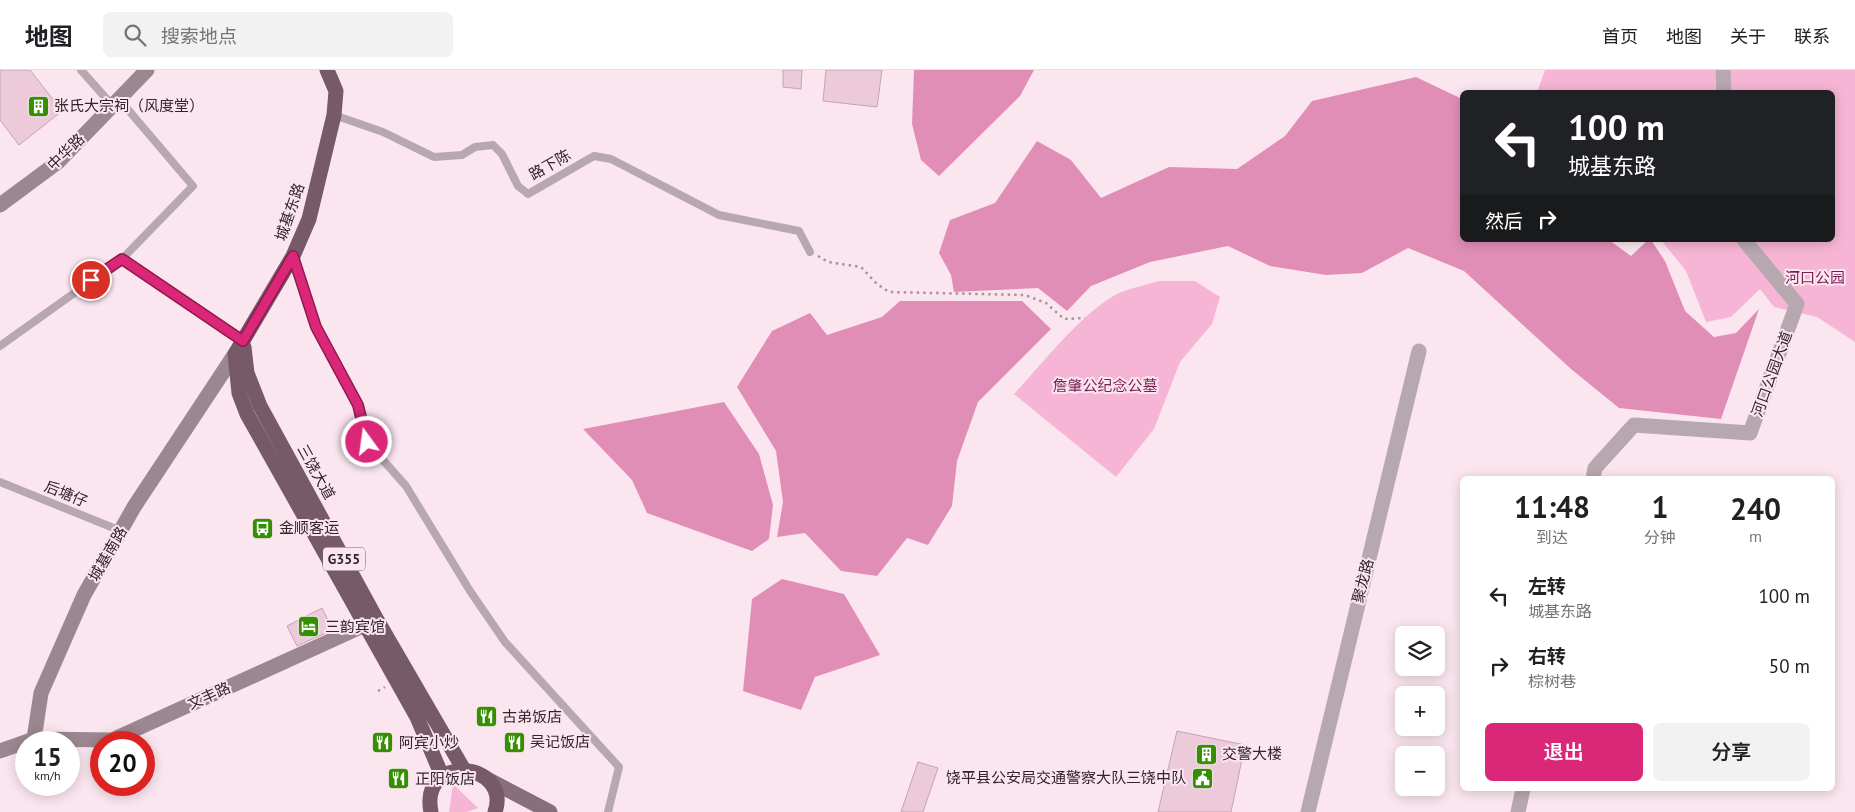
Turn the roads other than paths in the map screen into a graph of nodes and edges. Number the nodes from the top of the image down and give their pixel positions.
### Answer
1 (81, 70) edge
2 (147, 70) edge
3 (326, 70) edge
4 (1723, 70) edge
5 (1724, 90) edge
6 (116, 102) junction
7 (334, 115) junction
8 (0, 205) edge
9 (1746, 242) edge
10 (810, 252) road end
11 (293, 256) junction
12 (122, 259) junction
13 (243, 341) junction
14 (0, 346) edge
15 (1419, 351) dead end
16 (235, 354) junction
17 (214, 386) junction
18 (237, 386) junction
19 (1594, 476) edge
20 (0, 482) edge
21 (122, 531) junction
22 (371, 623) junction
23 (423, 714) junction
24 (35, 731) edge
25 (80, 740) edge
26 (15, 746) edge
27 (0, 751) edge
28 (464, 770) junction
29 (442, 776) junction
30 (487, 779) junction
31 (1523, 791) edge
32 (431, 812) edge
33 (494, 812) edge
34 (550, 812) edge
35 (608, 812) edge
36 (1308, 812) edge
37 (1518, 812) edge

1 - 6 lane
2 - 6 street, 中华路
3 - 7 highway, 城基东路
4 - 5 street
6 - 8 street, 中华路
6 - 12 lane
7 - 10 lane, 路下陈
7 - 11 highway, 城基东路
9 - 19 street, 河口公园大道
11 - 13 highway, 城基东路
11 - 35 lane
12 - 13 lane
12 - 14 lane
13 - 16 highway, 城基东路
13 - 22 highway, 三饶大道 / G355
15 - 36 street, 聚龙路
16 - 17 street, 城基南路
16 - 18 highway, 三饶大道 / G355
17 - 18 street
17 - 21 street, 城基南路
18 - 22 highway, 三饶大道 / G355
20 - 21 lane, 后塘仔
21 - 24 street, 城基南路
22 - 23 highway, 三饶大道 / G355
22 - 25 street, 文丰路
23 - 28 highway, 三饶大道 / G355
23 - 29 highway, 三饶大道 / G355
26 - 27 street
28 - 29 highway
28 - 30 highway
29 - 32 highway
30 - 33 highway
30 - 34 main road
31 - 37 street

